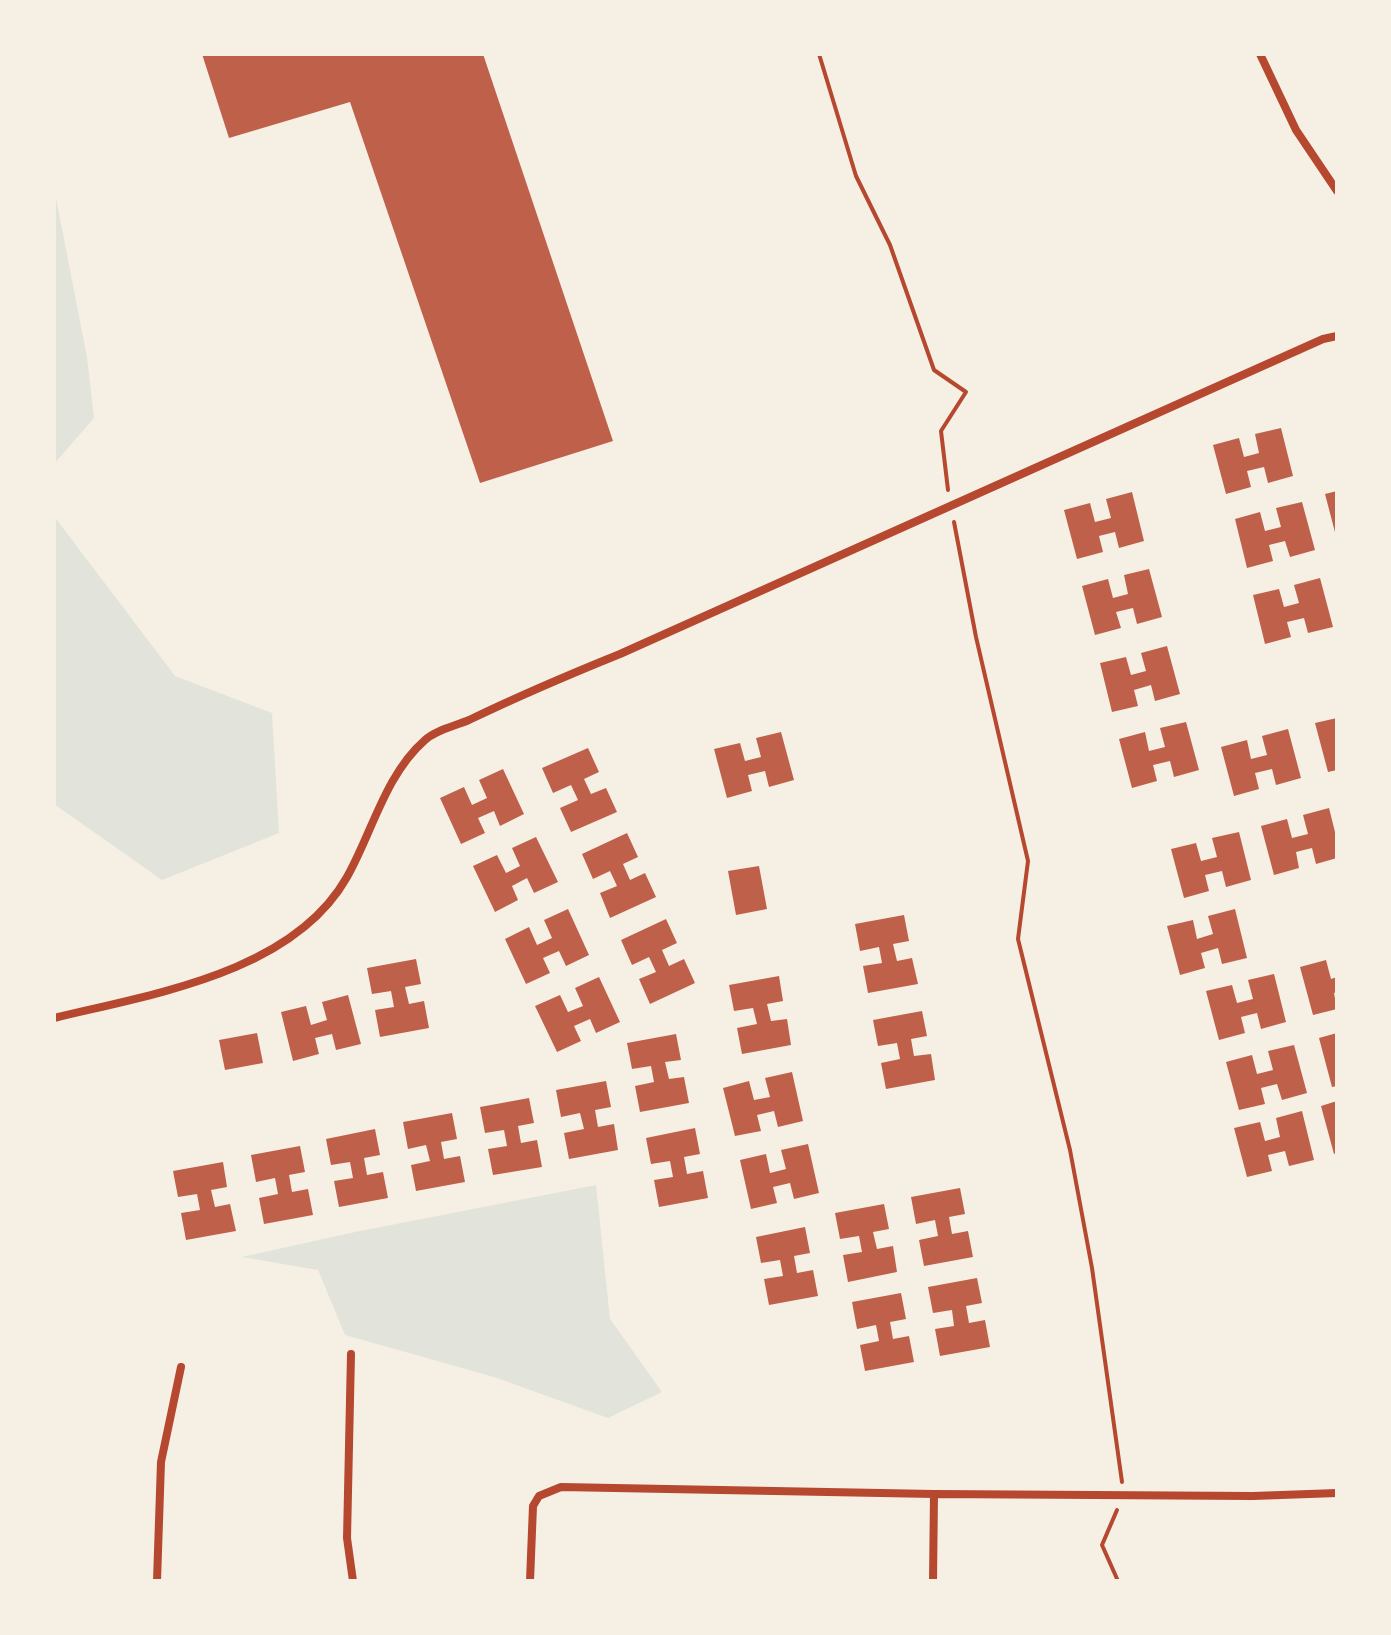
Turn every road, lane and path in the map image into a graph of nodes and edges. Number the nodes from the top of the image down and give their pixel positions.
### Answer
1 (819, 54) edge
2 (1260, 54) edge
3 (1337, 191) edge
4 (1337, 336) edge
5 (950, 504) junction
6 (54, 1018) edge
7 (351, 1354) dead end
8 (181, 1367) dead end
9 (1337, 1493) edge
10 (934, 1494) junction
11 (1124, 1495) junction
12 (157, 1581) edge
13 (353, 1581) edge
14 (530, 1581) edge
15 (933, 1581) edge
16 (1118, 1581) edge

1 - 5 path
2 - 3 street
4 - 5 street
5 - 6 street
5 - 11 path
7 - 13 street
8 - 12 street
9 - 11 street
10 - 11 street
10 - 14 street
10 - 15 street
11 - 16 path

